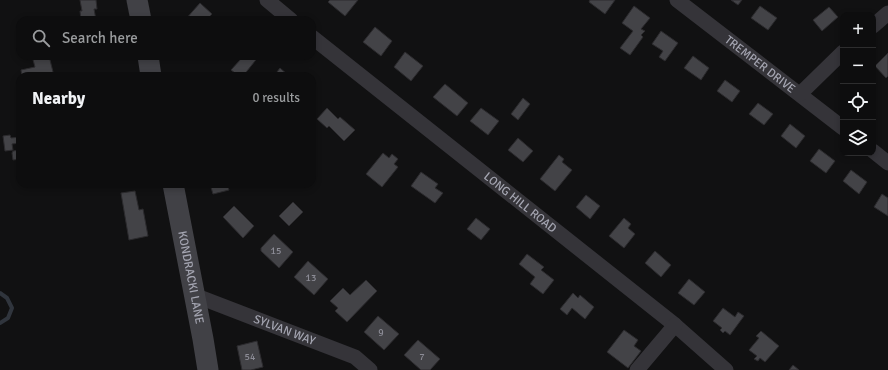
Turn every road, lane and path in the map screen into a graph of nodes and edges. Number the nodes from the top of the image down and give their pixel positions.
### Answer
1 (137, 0) edge
2 (267, 0) edge
3 (677, 0) edge
4 (888, 13) edge
5 (140, 16) edge
6 (286, 16) edge
7 (876, 23) edge
8 (316, 40) edge
9 (840, 55) edge
10 (149, 60) edge
11 (151, 72) edge
12 (800, 94) junction
13 (840, 126) edge
14 (876, 153) edge
15 (888, 163) edge
16 (173, 188) edge
17 (194, 295) junction
18 (675, 325) junction
19 (208, 370) edge
20 (370, 370) edge
21 (637, 370) edge
22 (726, 370) edge

1 - 5 main road
2 - 6 street
3 - 12 street, TREMPER DRIVE
4 - 7 street
8 - 18 street, LONG HILL ROAD
9 - 12 street
10 - 11 main road
12 - 13 street, TREMPER DRIVE
14 - 15 street
16 - 17 main road, KONDRACKI LANE
17 - 19 main road, KONDRACKI LANE
17 - 20 street, SYLVAN WAY
18 - 21 street
18 - 22 street, LONG HILL ROAD

